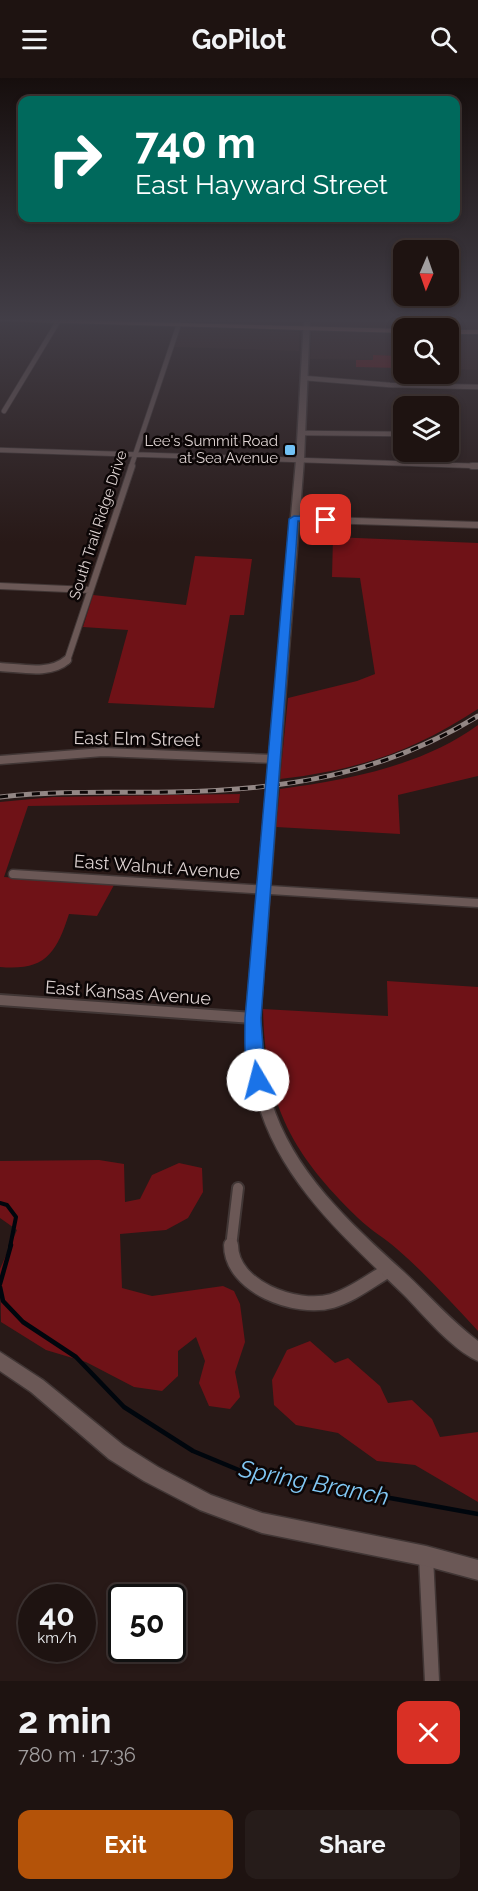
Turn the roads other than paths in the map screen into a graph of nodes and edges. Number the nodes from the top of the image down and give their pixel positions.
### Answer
1 (15, 393) edge
2 (155, 393) edge
3 (303, 393) edge
4 (4, 411) dead end
5 (301, 433) junction
6 (393, 434) edge
7 (0, 450) edge
8 (134, 454) junction
9 (300, 460) junction
10 (478, 466) edge
11 (294, 519) junction
12 (478, 525) edge
13 (0, 586) edge
14 (90, 590) junction
15 (0, 667) edge
16 (275, 759) junction
17 (0, 760) edge
18 (13, 874) dead end
19 (265, 892) junction
20 (478, 903) edge
21 (0, 1000) edge
22 (253, 1018) junction
23 (238, 1188) dead end
24 (389, 1270) junction
25 (477, 1353) edge
26 (0, 1361) edge
27 (426, 1556) junction
28 (478, 1570) edge
29 (432, 1681) edge

1 - 4 street
2 - 8 street, South Trail Ridge Drive
3 - 5 main road
5 - 6 street
5 - 9 main road
7 - 8 street
8 - 9 street
8 - 14 street, South Trail Ridge Drive
9 - 10 street
9 - 11 main road
11 - 12 street
11 - 16 main road
13 - 14 street
14 - 15 street, South Trail Ridge Drive
16 - 17 street, East Elm Street
16 - 19 main road
18 - 19 street, East Walnut Avenue
19 - 20 street, East Walnut Avenue
19 - 22 main road
21 - 22 street, East Kansas Avenue
22 - 24 main road
23 - 24 street
24 - 25 main road
26 - 27 main road
27 - 28 main road
27 - 29 street

